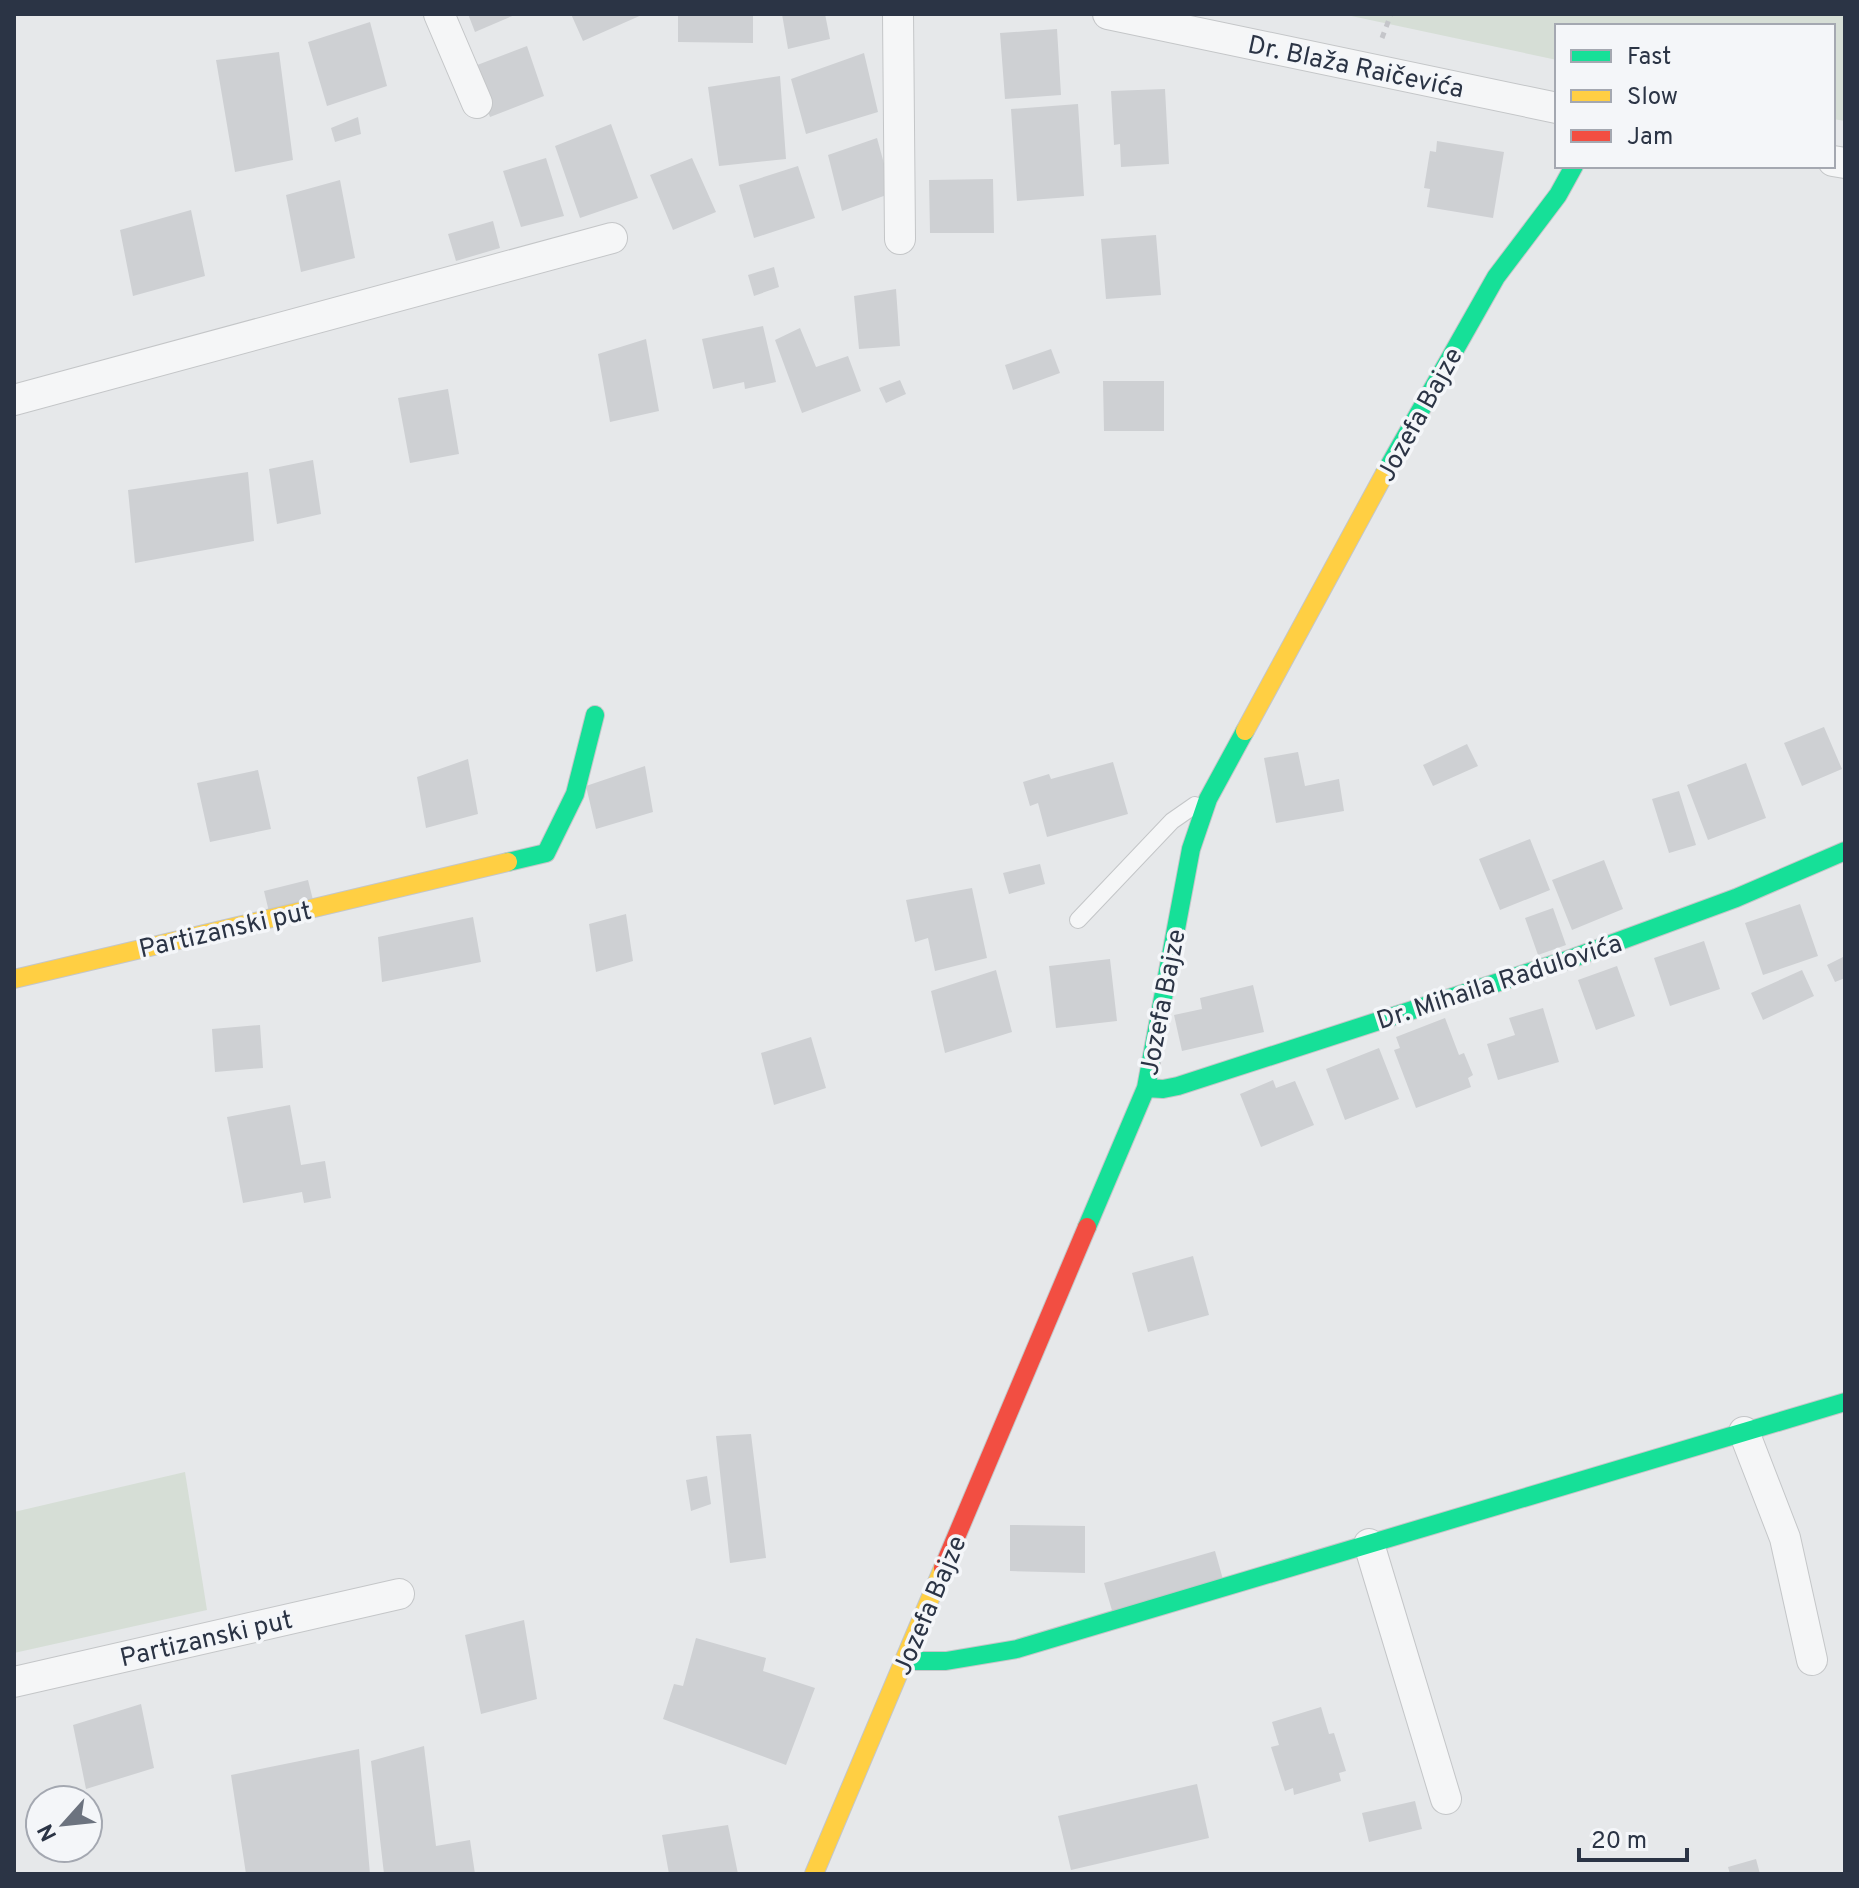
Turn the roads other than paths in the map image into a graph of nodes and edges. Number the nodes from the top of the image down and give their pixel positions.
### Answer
1 (439, 14) edge
2 (898, 14) edge
3 (1108, 14) edge
4 (477, 103) dead end
5 (1555, 108) edge
6 (1573, 168) edge
7 (612, 238) dead end
8 (900, 239) dead end
9 (14, 400) edge
10 (595, 715) dead end
11 (1208, 799) junction
12 (1845, 851) edge
13 (1078, 920) dead end
14 (14, 979) edge
15 (1146, 1088) junction
16 (1845, 1402) edge
17 (1744, 1432) junction
18 (1369, 1544) junction
19 (399, 1594) dead end
20 (1812, 1660) dead end
21 (905, 1661) junction
22 (14, 1682) edge
23 (1446, 1799) dead end
24 (814, 1874) edge

1 - 4 street
2 - 8 street
3 - 5 street, Dr. Blaža Raičevića
6 - 11 street, Jozefa Bajze
7 - 9 street
10 - 14 street, Partizanski put
11 - 13 lane
11 - 15 street, Jozefa Bajze
12 - 15 street, Dr. Mihaila Radulovića
15 - 21 street, Jozefa Bajze
16 - 17 street
17 - 18 street
17 - 20 street
18 - 21 street
18 - 23 street
19 - 22 street, Partizanski put
21 - 24 street, Jozefa Bajze

